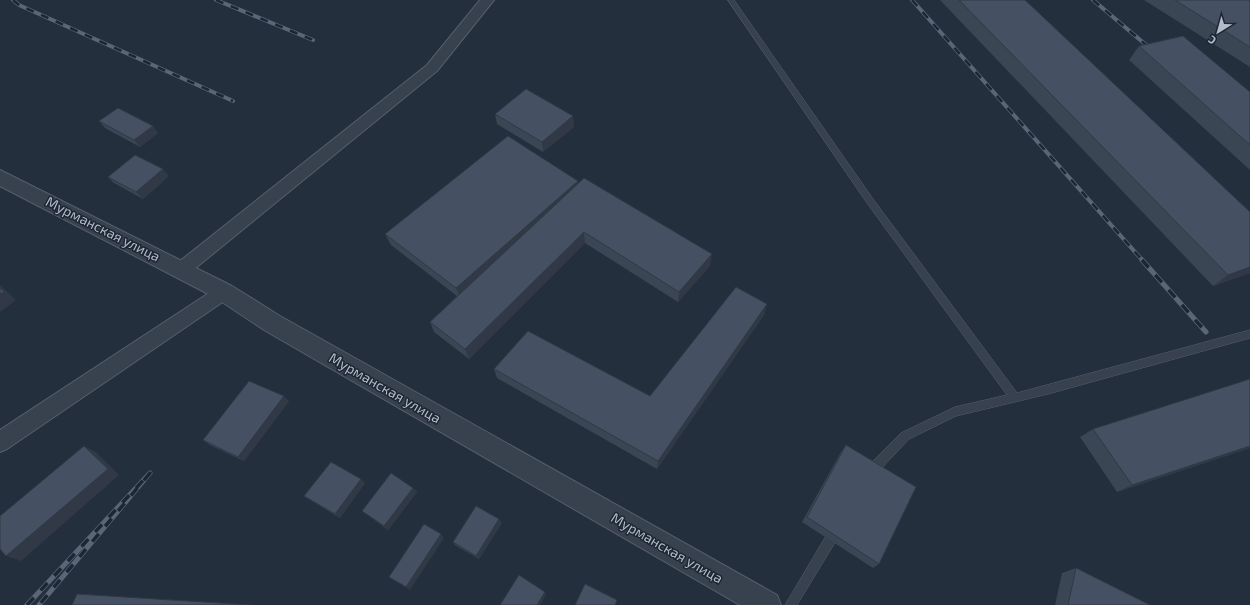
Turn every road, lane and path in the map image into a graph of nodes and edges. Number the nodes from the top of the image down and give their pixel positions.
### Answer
1 (487, 0) edge
2 (731, 0) edge
3 (0, 177) edge
4 (181, 270) junction
5 (224, 292) junction
6 (1250, 334) edge
7 (1015, 398) junction
8 (0, 442) edge
9 (872, 470) edge
10 (830, 540) edge
11 (767, 605) edge
12 (791, 605) edge

1 - 4 street
2 - 7 lane
3 - 4 street, Мурманская улица
4 - 5 street, Мурманская улица
5 - 8 street
5 - 11 street, Мурманская улица
6 - 7 lane
7 - 9 lane
10 - 12 lane

